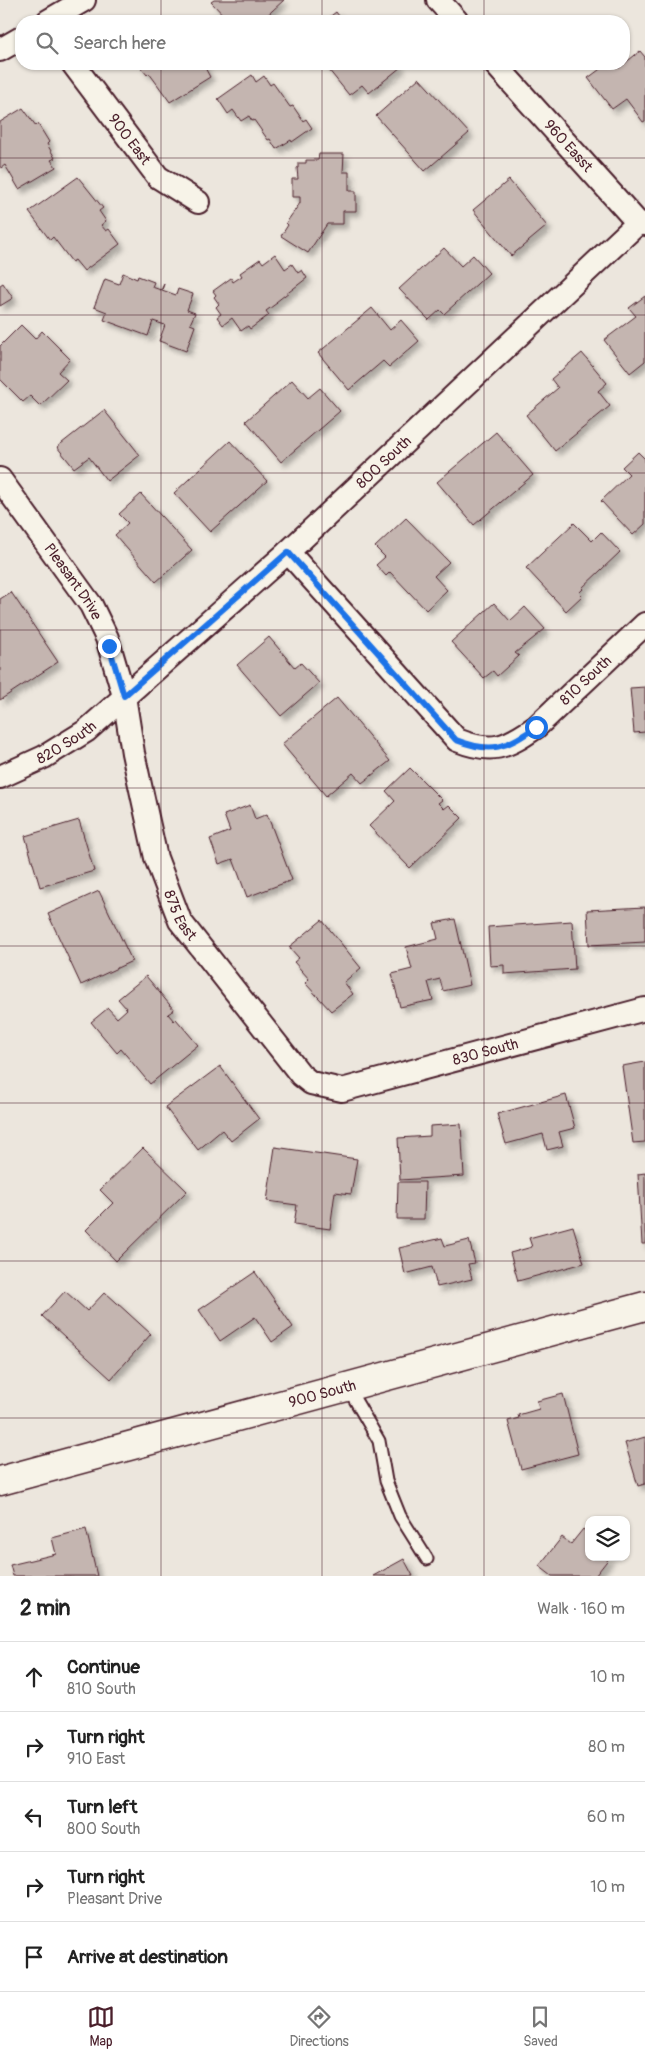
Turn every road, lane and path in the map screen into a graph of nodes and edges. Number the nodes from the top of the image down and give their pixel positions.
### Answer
1 (84, 0) edge
2 (438, 0) edge
3 (58, 15) edge
4 (452, 15) edge
5 (15, 41) edge
6 (0, 50) edge
7 (78, 70) edge
8 (501, 70) edge
9 (198, 202) dead end
10 (641, 223) edge
11 (0, 479) edge
12 (288, 552) junction
13 (645, 624) edge
14 (124, 696) junction
15 (0, 777) edge
16 (645, 1009) edge
17 (324, 1087) joint
18 (645, 1306) edge
19 (347, 1386) junction
20 (0, 1481) edge
21 (427, 1559) dead end

1 - 3 street
2 - 4 street
5 - 6 street
7 - 9 street, 900 East
8 - 10 street, 960 Easst
10 - 12 street, 800 South
11 - 14 street, Pleasant Drive
12 - 13 street, 810 South
12 - 14 street, 800 South
14 - 15 street, 820 South
14 - 17 street, 875 East
16 - 17 street, 830 South
18 - 19 street, 900 South
19 - 20 street, 900 South
19 - 21 lane

